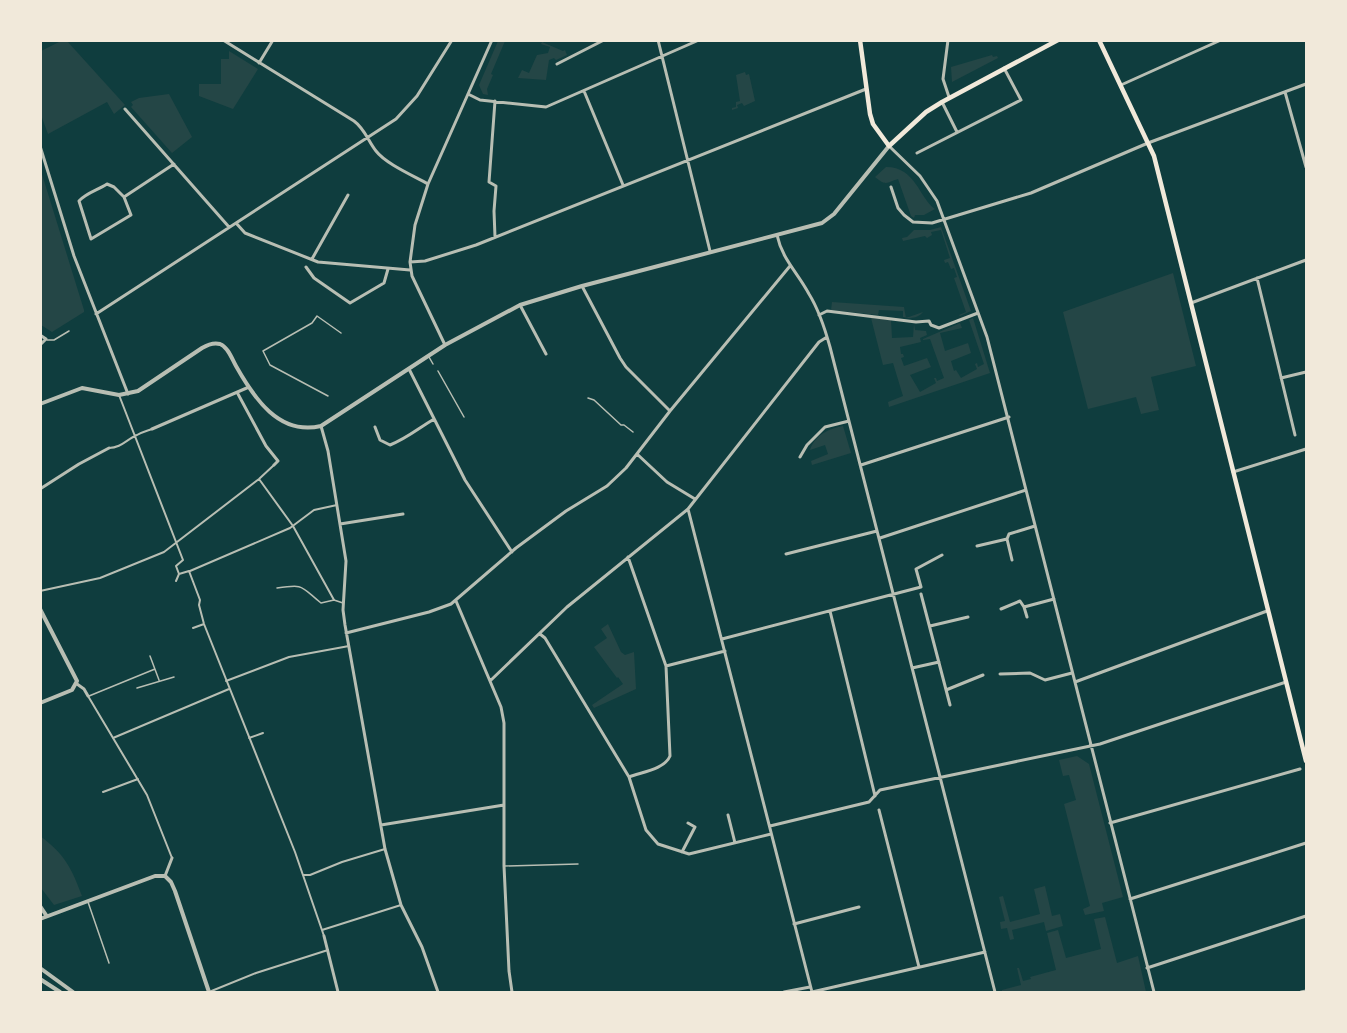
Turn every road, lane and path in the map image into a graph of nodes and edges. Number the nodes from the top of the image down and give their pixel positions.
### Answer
1 (223, 40) edge
2 (273, 40) edge
3 (452, 40) edge
4 (492, 40) edge
5 (604, 40) edge
6 (658, 40) edge
7 (699, 40) edge
8 (860, 40) edge
9 (948, 40) edge
10 (1058, 40) edge
11 (1099, 40) edge
12 (1221, 40) edge
13 (662, 57) junction
14 (259, 63) junction
15 (557, 64) dead end
16 (1004, 68) junction
17 (1306, 84) edge
18 (1121, 85) junction
19 (866, 88) junction
20 (585, 91) junction
21 (1285, 92) junction
22 (468, 94) junction
23 (949, 97) junction
24 (495, 101) junction
25 (942, 102) junction
26 (125, 109) dead end
27 (957, 132) junction
28 (369, 137) junction
29 (1148, 142) junction
30 (40, 146) edge
31 (889, 146) junction
32 (917, 153) dead end
33 (42, 154) edge
34 (687, 160) junction
35 (174, 164) junction
36 (1306, 167) edge
37 (428, 184) junction
38 (623, 185) junction
39 (891, 187) dead end
40 (348, 195) dead end
41 (124, 197) junction
42 (945, 219) junction
43 (236, 223) junction
44 (229, 227) junction
45 (777, 234) junction
46 (495, 237) junction
47 (710, 251) junction
48 (310, 259) junction
49 (1306, 260) edge
50 (410, 262) junction
51 (790, 266) junction
52 (306, 267) dead end
53 (388, 269) junction
54 (410, 270) junction
55 (1257, 278) junction
56 (582, 286) junction
57 (1191, 303) junction
58 (520, 305) junction
59 (978, 313) junction
60 (96, 314) junction
61 (819, 315) junction
62 (69, 331) dead end
63 (341, 333) dead end
64 (40, 335) edge
65 (827, 337) junction
66 (46, 339) junction
67 (40, 345) edge
68 (445, 345) junction
69 (546, 354) dead end
70 (428, 356) junction
71 (433, 364) dead end
72 (409, 369) junction
73 (438, 371) dead end
74 (1306, 372) edge
75 (1281, 378) junction
76 (249, 387) junction
77 (128, 394) junction
78 (238, 394) junction
79 (119, 395) junction
80 (328, 396) dead end
81 (588, 398) dead end
82 (40, 404) edge
83 (670, 411) junction
84 (464, 417) dead end
85 (1009, 417) junction
86 (434, 419) junction
87 (849, 421) junction
88 (321, 426) junction
89 (375, 427) dead end
90 (152, 429) joint
91 (633, 432) dead end
92 (1295, 435) dead end
93 (134, 436) junction
94 (109, 448) joint
95 (1306, 448) edge
96 (636, 454) junction
97 (801, 458) dead end
98 (274, 465) joint
99 (861, 465) junction
100 (1233, 472) junction
101 (259, 479) junction
102 (40, 489) edge
103 (1026, 490) junction
104 (695, 499) junction
105 (337, 505) junction
106 (688, 509) junction
107 (404, 514) dead end
108 (339, 524) junction
109 (293, 526) junction
110 (1035, 526) junction
111 (878, 531) junction
112 (879, 538) junction
113 (1007, 539) junction
114 (177, 544) junction
115 (977, 546) dead end
116 (512, 552) junction
117 (786, 554) dead end
118 (942, 555) dead end
119 (628, 557) junction
120 (1012, 560) dead end
121 (189, 572) junction
122 (179, 574) junction
123 (176, 581) dead end
124 (277, 588) dead end
125 (40, 591) edge
126 (894, 594) junction
127 (921, 594) dead end
128 (1054, 599) junction
129 (334, 600) junction
130 (456, 601) junction
131 (344, 603) junction
132 (1024, 607) junction
133 (40, 609) edge
134 (1001, 609) dead end
135 (1268, 610) junction
136 (830, 611) junction
137 (968, 617) dead end
138 (1027, 617) dead end
139 (204, 624) junction
140 (930, 626) junction
141 (193, 628) dead end
142 (346, 633) junction
143 (540, 634) junction
144 (722, 639) junction
145 (349, 646) junction
146 (725, 651) junction
147 (150, 656) dead end
148 (939, 662) junction
149 (666, 666) junction
150 (912, 668) junction
151 (155, 669) junction
152 (1072, 673) junction
153 (1000, 674) dead end
154 (983, 675) dead end
155 (174, 677) dead end
156 (159, 681) junction
157 (226, 681) junction
158 (490, 681) junction
159 (1286, 681) junction
160 (1075, 682) junction
161 (77, 684) junction
162 (137, 688) dead end
163 (229, 689) junction
164 (946, 690) junction
165 (88, 696) junction
166 (40, 703) edge
167 (950, 705) dead end
168 (263, 733) dead end
169 (113, 738) junction
170 (249, 738) junction
171 (1091, 747) junction
172 (1306, 761) edge
173 (1300, 769) dead end
174 (629, 777) junction
175 (138, 779) junction
176 (940, 779) junction
177 (102, 792) dead end
178 (875, 797) junction
179 (504, 805) junction
180 (879, 810) dead end
181 (728, 815) dead end
182 (688, 823) dead end
183 (1110, 823) junction
184 (381, 825) junction
185 (770, 826) junction
186 (771, 834) junction
187 (735, 843) junction
188 (1306, 843) edge
189 (385, 849) junction
190 (682, 852) junction
191 (172, 858) joint
192 (578, 864) dead end
193 (504, 866) junction
194 (303, 875) junction
195 (165, 876) junction
196 (1130, 899) junction
197 (87, 901) junction
198 (401, 905) junction
199 (40, 906) edge
200 (859, 907) dead end
201 (46, 915) junction
202 (1306, 916) edge
203 (40, 917) edge
204 (794, 924) junction
205 (322, 930) junction
206 (324, 936) joint
207 (328, 950) junction
208 (985, 952) junction
209 (109, 963) dead end
210 (919, 967) junction
211 (40, 968) edge
212 (1148, 969) junction
213 (40, 979) edge
214 (810, 987) junction
215 (1306, 991) edge
216 (209, 992) edge
217 (812, 992) edge
218 (60, 993) edge
219 (73, 993) edge
220 (339, 993) edge
221 (438, 993) edge
222 (512, 993) edge
223 (784, 993) edge
224 (995, 993) edge
225 (1154, 993) edge
226 (1300, 993) edge

1 - 14 street
2 - 14 street
3 - 28 street
4 - 22 street
5 - 15 street
6 - 13 street
7 - 13 street
8 - 19 main road
9 - 23 street
10 - 16 main road
11 - 18 main road
12 - 18 street
13 - 20 street
13 - 34 street
14 - 28 street
16 - 23 main road
16 - 27 street
17 - 21 street
18 - 29 main road
19 - 31 main road
19 - 34 street
20 - 24 street
20 - 38 street
21 - 29 street
21 - 36 street
22 - 24 street
22 - 37 street
23 - 25 main road
24 - 46 street
25 - 27 street
25 - 31 main road
26 - 35 street
27 - 32 street
28 - 37 street
28 - 43 street
29 - 42 street
29 - 57 main road
30 - 33 street
31 - 42 street
31 - 45 street
33 - 60 street
34 - 38 street
34 - 47 street
35 - 41 street
35 - 44 street
37 - 50 street
38 - 46 street
39 - 42 street
40 - 48 street
41 - 41 street
42 - 59 street
43 - 44 street
43 - 48 street
44 - 60 street
45 - 47 street
45 - 51 street
46 - 50 street
47 - 56 street
48 - 53 street
49 - 55 street
50 - 54 street
51 - 61 street
51 - 83 street
52 - 53 street
53 - 54 street
54 - 68 street
55 - 57 street
55 - 75 street
56 - 58 street
56 - 83 street
57 - 100 main road
58 - 68 street
58 - 69 street
59 - 61 street
59 - 85 street
60 - 77 street
61 - 65 street
62 - 66 lane
63 - 80 lane
64 - 66 street
65 - 87 street
65 - 104 street
66 - 67 street
68 - 70 street
70 - 71 lane
70 - 72 street
72 - 86 street
72 - 88 street
73 - 84 lane
74 - 75 street
75 - 92 street
76 - 77 street
76 - 78 street
76 - 88 street
77 - 79 street
78 - 90 street
78 - 98 street
79 - 82 street
79 - 93 street
81 - 91 lane
83 - 96 street
85 - 99 street
85 - 103 street
86 - 89 street
86 - 116 street
87 - 97 street
87 - 99 street
88 - 105 street
90 - 93 street
93 - 94 street
93 - 114 street
94 - 102 street
95 - 100 street
96 - 104 street
96 - 116 street
98 - 101 street
99 - 111 street
100 - 135 main road
101 - 109 street
101 - 114 street
103 - 110 street
103 - 112 street
104 - 106 street
105 - 108 street
105 - 109 street
106 - 119 street
106 - 144 street
107 - 108 street
108 - 131 street
109 - 121 street
109 - 129 street
110 - 113 street
110 - 128 street
111 - 112 street
111 - 117 street
112 - 126 street
113 - 115 street
113 - 120 street
114 - 122 street
114 - 125 street
116 - 130 street
118 - 126 street
119 - 143 street
119 - 149 street
121 - 122 street
121 - 139 street
122 - 123 street
124 - 129 lane
126 - 136 street
126 - 150 street
127 - 140 street
128 - 132 street
128 - 152 street
129 - 131 lane
130 - 142 street
130 - 158 street
131 - 142 street
132 - 134 street
132 - 138 street
133 - 161 street
135 - 159 main road
135 - 160 street
136 - 144 street
136 - 178 street
137 - 140 street
139 - 141 street
139 - 157 street
140 - 148 street
142 - 145 street
143 - 158 street
143 - 174 street
144 - 146 street
145 - 157 street
145 - 184 street
146 - 149 street
146 - 185 street
147 - 151 lane
148 - 150 street
148 - 164 street
149 - 174 street
150 - 176 street
151 - 156 lane
151 - 165 lane
152 - 153 street
152 - 160 street
154 - 164 street
155 - 156 lane
156 - 162 lane
157 - 163 street
158 - 179 street
159 - 171 street
159 - 172 main road
160 - 171 street
161 - 165 street
161 - 166 street
163 - 169 street
163 - 170 street
164 - 167 street
165 - 169 street
168 - 170 street
169 - 175 street
170 - 194 street
171 - 176 street
171 - 183 street
173 - 183 street
174 - 190 street
175 - 177 street
175 - 191 street
176 - 178 street
176 - 208 street
178 - 185 street
179 - 184 street
179 - 193 street
180 - 210 street
181 - 187 street
182 - 190 street
183 - 196 street
184 - 189 street
185 - 186 street
186 - 187 street
186 - 204 street
187 - 190 street
188 - 196 street
189 - 194 street
189 - 198 street
191 - 195 street
192 - 193 lane
193 - 222 street
194 - 205 street
195 - 197 street
195 - 216 street
196 - 212 street
197 - 201 street
197 - 209 lane
198 - 205 street
198 - 221 street
199 - 201 street
200 - 204 street
201 - 203 street
202 - 212 street
204 - 214 street
205 - 206 street
206 - 207 street
207 - 216 street
207 - 220 street
208 - 210 street
208 - 224 street
210 - 217 street
211 - 219 street
212 - 225 street
213 - 218 street
214 - 217 street
214 - 223 street
215 - 226 street

